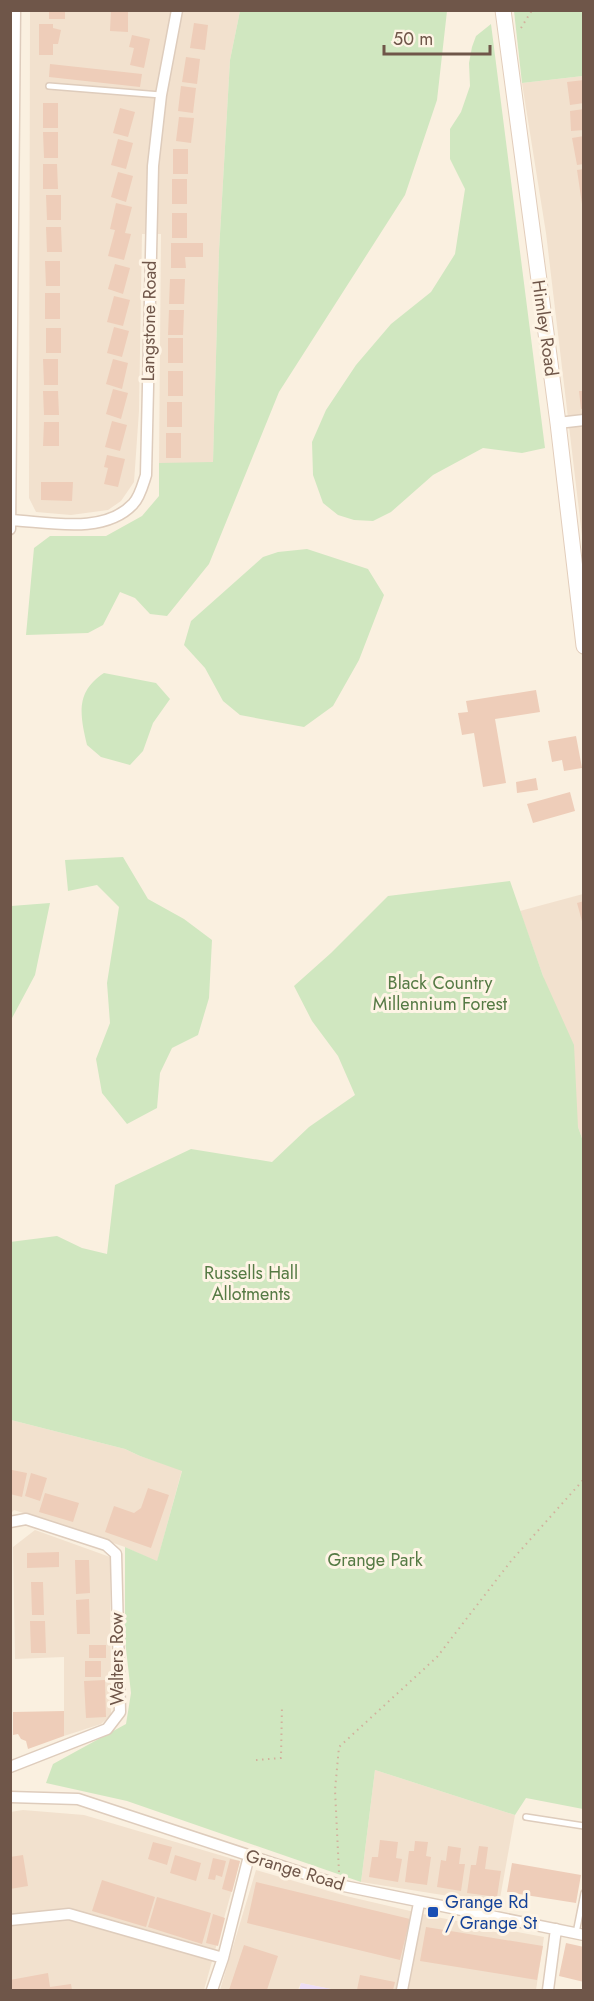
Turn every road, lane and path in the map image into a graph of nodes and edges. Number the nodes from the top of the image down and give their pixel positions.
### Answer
1 (15, 10) edge
2 (177, 10) edge
3 (503, 10) edge
4 (12, 81) edge
5 (49, 86) dead end
6 (161, 95) junction
7 (12, 263) edge
8 (584, 420) edge
9 (558, 423) junction
10 (11, 525) edge
11 (584, 646) edge
12 (584, 1479) edge
13 (13, 1521) edge
14 (282, 1706) dead end
15 (256, 1760) dead end
16 (10, 1767) edge
17 (10, 1797) edge
18 (526, 1817) dead end
19 (584, 1826) edge
20 (249, 1856) junction
21 (339, 1885) junction
22 (584, 1893) edge
23 (419, 1903) junction
24 (10, 1920) edge
25 (556, 1929) junction
26 (580, 1934) edge
27 (223, 1958) junction
28 (212, 1990) edge
29 (402, 1990) edge
30 (548, 1990) edge

1 - 4 street
2 - 6 street, Langstone Road
3 - 9 main road, Himley Road
4 - 7 street
5 - 6 lane
6 - 10 street, Langstone Road
7 - 10 street
8 - 9 street
9 - 11 main road, Himley Road
12 - 21 path
13 - 16 street, Walters Row
14 - 15 path
17 - 20 street, Grange Road
18 - 19 lane
20 - 21 street, Grange Road
20 - 27 street
21 - 23 street, Grange Road
22 - 26 lane
23 - 25 street, Grange Road
23 - 29 street
24 - 27 street
25 - 26 street, Grange Road
25 - 30 street
27 - 28 street

